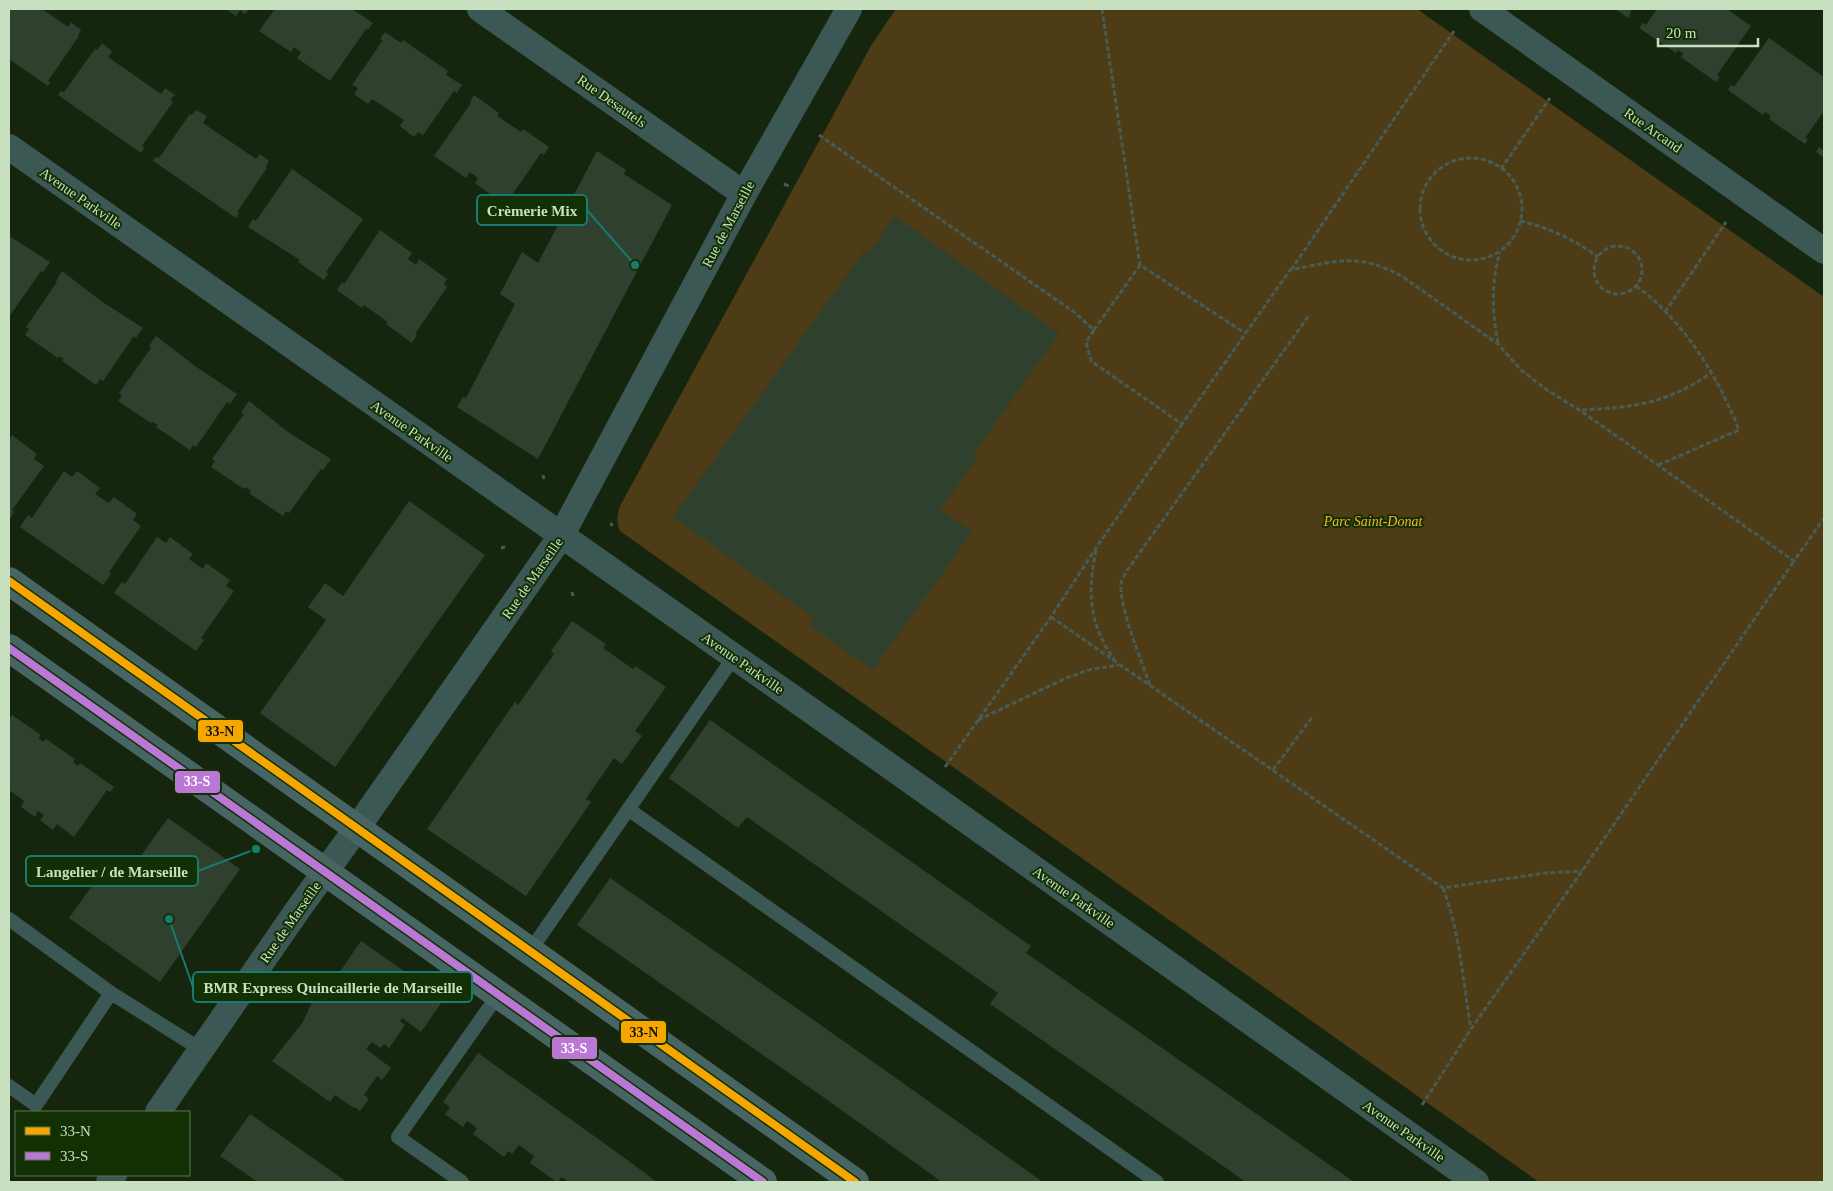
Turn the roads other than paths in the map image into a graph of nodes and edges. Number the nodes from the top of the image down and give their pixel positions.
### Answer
1 (480, 9) edge
2 (849, 9) edge
3 (1482, 9) edge
4 (9, 147) edge
5 (744, 194) junction
6 (1824, 251) edge
7 (561, 536) junction
8 (9, 581) edge
9 (9, 648) edge
10 (734, 657) junction
11 (628, 808) junction
12 (357, 828) junction
13 (325, 873) junction
14 (9, 919) edge
15 (530, 951) junction
16 (111, 993) junction
17 (498, 994) junction
18 (202, 1050) junction
19 (9, 1086) edge
20 (41, 1109) edge
21 (159, 1111) edge
22 (462, 1182) edge
23 (763, 1182) edge
24 (856, 1182) edge
25 (1157, 1182) edge
26 (1476, 1182) edge

1 - 5 street, Rue Desautels
2 - 5 street, Rue de Marseille
3 - 6 street, Rue Arcand
4 - 7 street, Avenue Parkville
5 - 7 street, Rue de Marseille
7 - 10 street, Avenue Parkville
7 - 12 street, Rue de Marseille
8 - 12 main road
9 - 13 main road
10 - 11 lane
10 - 26 street, Avenue Parkville
11 - 15 lane
11 - 25 lane
12 - 13 street, Rue de Marseille
12 - 15 main road
13 - 17 main road
13 - 18 street, Rue de Marseille
14 - 16 lane
15 - 24 main road
16 - 18 lane
16 - 20 lane
17 - 22 lane
17 - 23 main road
18 - 21 street, Rue de Marseille
19 - 20 lane

